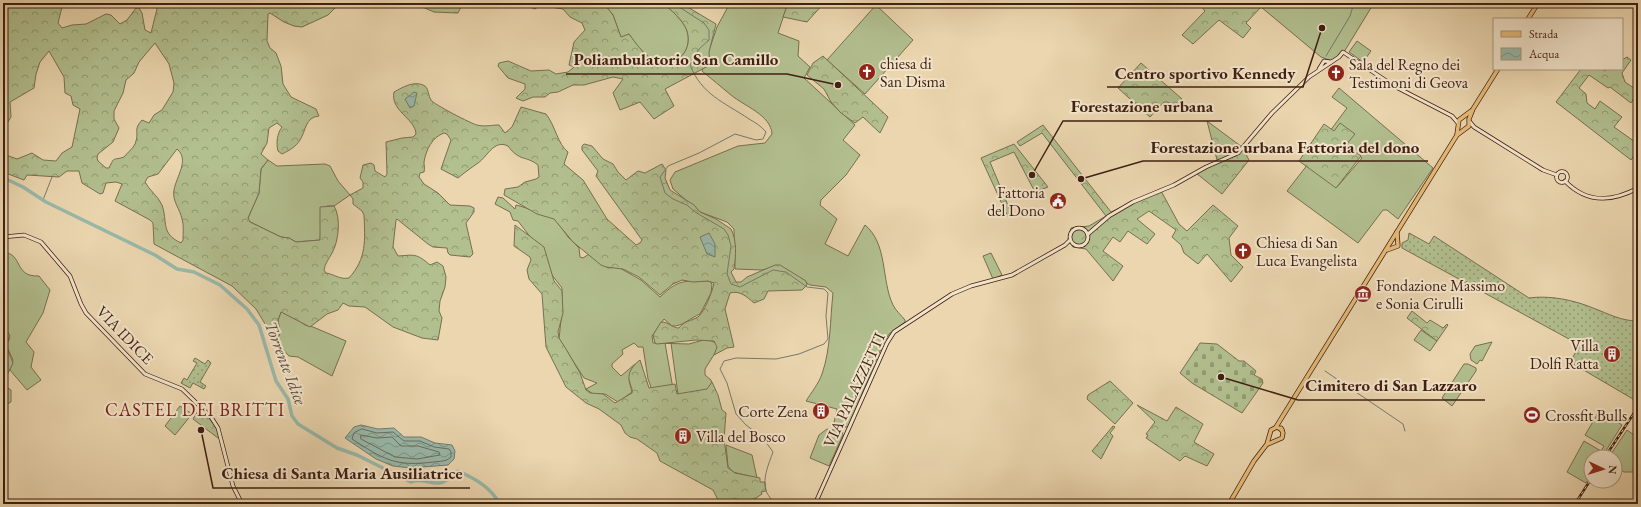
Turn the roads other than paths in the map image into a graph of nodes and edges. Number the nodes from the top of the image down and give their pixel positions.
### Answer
1 (1538, 3) edge
2 (1529, 18) edge
3 (1497, 70) edge
4 (1473, 109) junction
5 (1452, 116) junction
6 (1463, 117) junction
7 (1469, 121) junction
8 (1458, 124) junction
9 (1474, 127) junction
10 (1466, 128) junction
11 (1457, 135) junction
12 (1557, 175) junction
13 (1565, 181) junction
14 (1638, 188) edge
15 (1094, 227) junction
16 (1084, 229) junction
17 (1397, 231) junction
18 (1088, 234) junction
19 (3, 237) edge
20 (1392, 239) junction
21 (1397, 239) junction
22 (1070, 240) junction
23 (1073, 244) junction
24 (1065, 245) junction
25 (1390, 246) junction
26 (1281, 420) junction
27 (1276, 427) junction
28 (1282, 430) junction
29 (1270, 436) junction
30 (1276, 440) junction
31 (1267, 444) junction
32 (242, 504) edge
33 (815, 504) edge
34 (1228, 504) edge

1 - 2 main road
3 - 4 main road
4 - 6 main road
4 - 7 main road
5 - 6 main road
5 - 8 main road
5 - 15 main road, VIA PALAZZETTI
6 - 7 main road
6 - 8 main road
7 - 9 main road
7 - 10 main road
8 - 10 main road
8 - 11 main road
9 - 10 main road
9 - 12 main road
10 - 11 main road
11 - 17 main road
12 - 13 main road
12 - 13 main road
13 - 14 main road
15 - 16 main road, VIA PALAZZETTI
15 - 18 main road, VIA PALAZZETTI
16 - 18 main road
16 - 22 main road, VIA PALAZZETTI
17 - 20 main road
17 - 21 main road
18 - 23 main road, VIA PALAZZETTI
19 - 32 main road, VIA IDICE
20 - 21 main road
20 - 25 main road
21 - 25 main road
22 - 23 main road
22 - 24 main road, VIA PALAZZETTI
23 - 24 main road, VIA PALAZZETTI
24 - 33 main road, VIA PALAZZETTI
25 - 26 main road
26 - 27 main road
26 - 28 main road
27 - 28 main road
27 - 29 main road
28 - 30 main road
29 - 30 main road
29 - 31 main road
30 - 31 main road
31 - 34 main road

